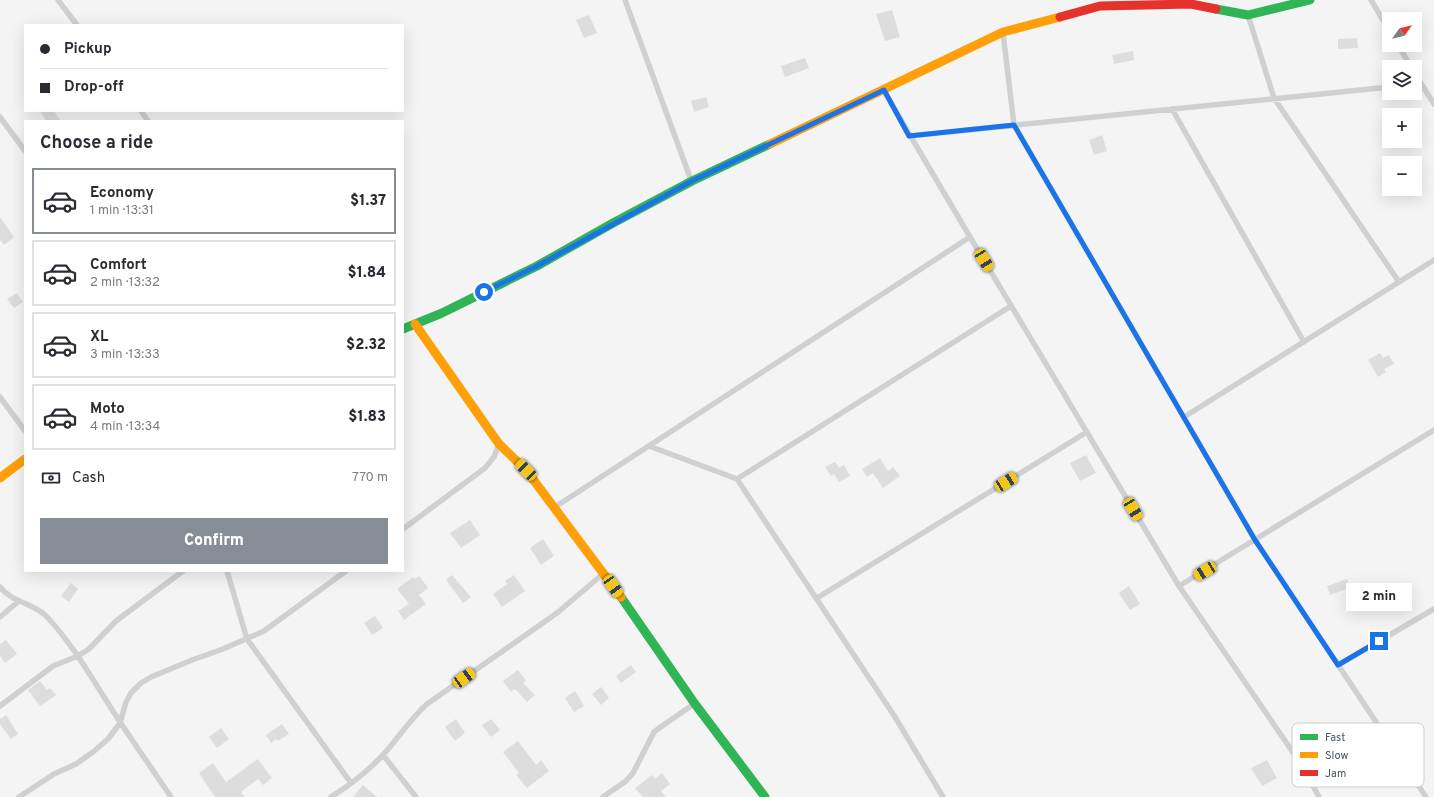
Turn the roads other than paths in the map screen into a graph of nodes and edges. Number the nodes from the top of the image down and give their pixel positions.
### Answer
1 (58, 0) edge
2 (625, 0) edge
3 (1310, 0) edge
4 (1371, 0) edge
5 (1098, 3) edge
6 (1248, 15) junction
7 (1382, 18) edge
8 (76, 24) edge
9 (1003, 32) junction
10 (1382, 87) edge
11 (1422, 89) edge
12 (884, 90) junction
13 (1274, 98) junction
14 (1434, 104) edge
15 (1172, 109) junction
16 (141, 112) edge
17 (0, 118) edge
18 (147, 120) edge
19 (1014, 125) junction
20 (909, 136) junction
21 (24, 150) edge
22 (692, 181) junction
23 (970, 238) junction
24 (1434, 260) edge
25 (1399, 282) junction
26 (1012, 306) junction
27 (415, 324) junction
28 (404, 329) edge
29 (1304, 342) junction
30 (0, 397) edge
31 (1184, 417) junction
32 (24, 430) edge
33 (1434, 430) edge
34 (1087, 432) junction
35 (499, 444) junction
36 (649, 446) junction
37 (24, 460) edge
38 (0, 478) edge
39 (737, 479) junction
40 (555, 507) junction
41 (404, 527) edge
42 (1255, 540) junction
43 (182, 572) edge
44 (227, 572) edge
45 (345, 572) edge
46 (604, 573) junction
47 (1179, 586) junction
48 (0, 587) edge
49 (817, 598) junction
50 (19, 601) junction
51 (1434, 609) edge
52 (0, 617) edge
53 (247, 639) junction
54 (78, 656) junction
55 (1338, 665) junction
56 (695, 704) junction
57 (0, 706) edge
58 (120, 722) junction
59 (1377, 723) edge
60 (1292, 751) edge
61 (383, 755) junction
62 (351, 783) junction
63 (1314, 787) edge
64 (1419, 787) edge
65 (19, 797) edge
66 (171, 797) edge
67 (331, 797) edge
68 (416, 797) edge
69 (603, 797) edge
70 (765, 797) edge
71 (943, 797) edge
72 (1319, 797) edge
73 (1426, 797) edge

1 - 8 lane
2 - 22 lane
3 - 6 street
4 - 7 lane
5 - 6 street
5 - 9 street
6 - 13 lane
9 - 12 street
9 - 19 lane
10 - 13 lane
11 - 14 lane
12 - 20 lane
12 - 22 street
13 - 15 lane
13 - 25 lane
15 - 19 lane
15 - 29 lane
16 - 18 lane
17 - 21 lane
19 - 20 lane
19 - 31 lane
20 - 23 lane
22 - 27 street
23 - 26 lane
23 - 36 lane
24 - 25 lane
25 - 29 lane
26 - 34 lane
26 - 39 lane
27 - 28 street
27 - 35 street
29 - 31 lane
30 - 32 lane
31 - 42 lane
33 - 42 lane
34 - 47 lane
34 - 49 lane
35 - 40 street
35 - 41 lane
36 - 39 lane
36 - 40 lane
37 - 38 street
39 - 49 lane
40 - 46 street
42 - 47 lane
42 - 55 lane
43 - 54 lane
44 - 53 lane
45 - 53 lane
46 - 56 street
46 - 61 lane
47 - 60 lane
48 - 50 lane
49 - 71 lane
50 - 52 lane
50 - 54 lane
51 - 55 lane
53 - 58 lane
53 - 62 lane
54 - 57 lane
54 - 58 lane
55 - 59 lane
56 - 69 lane
56 - 70 street
58 - 65 lane
58 - 66 lane
61 - 62 lane
61 - 68 lane
62 - 67 lane
63 - 72 lane
64 - 73 lane

